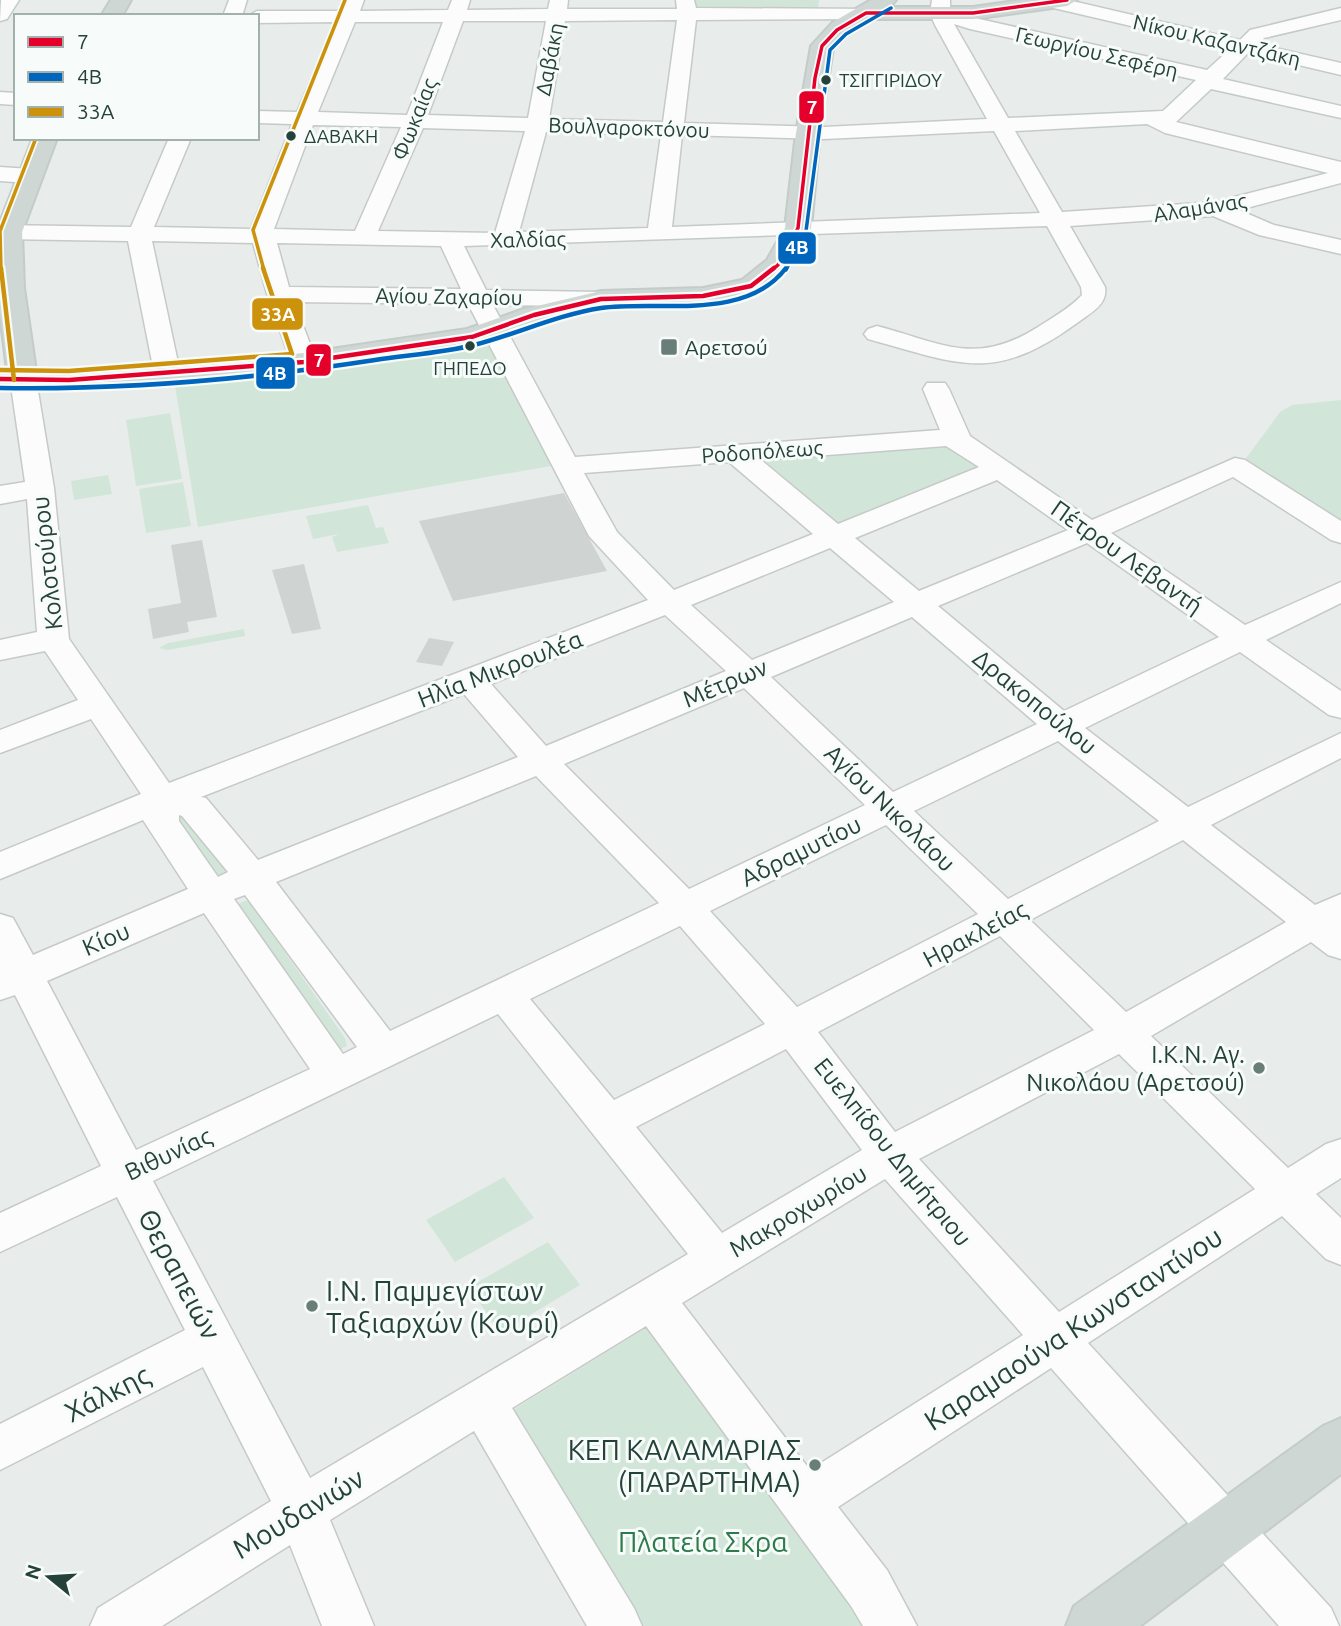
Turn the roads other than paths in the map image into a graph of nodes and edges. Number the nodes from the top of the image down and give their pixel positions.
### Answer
1 (10, 0) edge
2 (886, 0) edge
3 (1016, 0) edge
4 (1059, 1) edge
5 (1292, 5) dead end
6 (830, 6) edge
7 (941, 6) edge
8 (352, 8) edge
9 (458, 8) edge
10 (558, 8) edge
11 (604, 8) edge
12 (686, 8) edge
13 (866, 13) junction
14 (1332, 16) edge
15 (0, 17) edge
16 (259, 17) edge
17 (822, 46) junction
18 (1244, 47) junction
19 (1341, 69) edge
20 (1211, 80) junction
21 (1249, 91) junction
22 (1341, 112) edge
23 (259, 117) edge
24 (305, 118) junction
25 (1150, 118) junction
26 (415, 121) junction
27 (1000, 123) junction
28 (537, 125) junction
29 (674, 129) junction
30 (808, 133) junction
31 (1207, 136) junction
32 (43, 140) edge
33 (179, 140) edge
34 (1341, 169) edge
35 (0, 174) edge
36 (30, 176) junction
37 (1341, 176) edge
38 (1216, 209) junction
39 (1055, 219) junction
40 (798, 228) junction
41 (4, 232) edge
42 (139, 235) junction
43 (659, 235) junction
44 (264, 237) junction
45 (365, 237) junction
46 (449, 239) junction
47 (505, 240) junction
48 (1341, 247) edge
49 (5, 288) edge
50 (279, 294) junction
51 (479, 297) junction
52 (601, 299) junction
53 (493, 330) junction
54 (877, 334) dead end
55 (304, 362) junction
56 (167, 372) junction
57 (8, 377) edge
58 (936, 389) dead end
59 (958, 440) junction
60 (735, 453) junction
61 (567, 466) junction
62 (999, 469) junction
63 (40, 488) junction
64 (0, 495) edge
65 (1091, 531) junction
66 (833, 534) junction
67 (1341, 534) edge
68 (1341, 591) edge
69 (915, 602) junction
70 (669, 603) junction
71 (53, 639) junction
72 (1242, 639) junction
73 (0, 650) edge
74 (748, 674) junction
75 (470, 681) junction
76 (96, 705) junction
77 (1341, 707) edge
78 (1061, 726) junction
79 (0, 742) edge
80 (1341, 744) edge
81 (541, 761) junction
82 (162, 799) junction
83 (890, 808) junction
84 (1185, 821) junction
85 (0, 866) edge
86 (252, 877) junction
87 (213, 894) junction
88 (685, 907) junction
89 (1006, 919) junction
90 (1332, 924) edge
91 (0, 928) edge
92 (12, 980) edge
93 (511, 1003) dead end
94 (793, 1029) junction
95 (1123, 1033) junction
96 (383, 1052) junction
97 (336, 1075) junction
98 (607, 1122) junction
99 (889, 1155) junction
100 (1341, 1156) edge
101 (126, 1173) junction
102 (1285, 1191) junction
103 (0, 1233) edge
104 (706, 1244) dead end
105 (1341, 1245) edge
106 (661, 1311) dead end
107 (214, 1338) junction
108 (1054, 1341) junction
109 (486, 1409) junction
110 (1341, 1443) edge
111 (0, 1448) edge
112 (804, 1501) junction
113 (301, 1510) junction
114 (1224, 1527) junction
115 (116, 1626) edge
116 (348, 1626) edge
117 (616, 1626) edge
118 (891, 1626) edge
119 (1094, 1626) edge
120 (1313, 1626) edge

1 - 15 street
2 - 13 main road
3 - 7 main road
4 - 7 main road
4 - 18 street, Νίκου Καζαντζάκη
5 - 14 street
6 - 12 street
6 - 13 street
6 - 17 street
7 - 13 main road
7 - 20 street, Γεωργίου Σεφέρη
7 - 27 street
8 - 9 street
8 - 16 street
8 - 24 street
9 - 10 street
9 - 26 street, Φωκαίας
10 - 11 street
10 - 28 street, Δαβάκη
11 - 12 street
12 - 29 street
13 - 17 main road
14 - 18 street
17 - 30 main road
18 - 19 street, Νίκου Καζαντζάκη
18 - 20 street
20 - 21 street, Γεωργίου Σεφέρη
20 - 25 street
21 - 22 street, Γεωργίου Σεφέρη
21 - 31 street
23 - 24 street, Βουλγαροκτόνου
24 - 26 street, Βουλγαροκτόνου
24 - 44 street
25 - 27 street, Βουλγαροκτόνου
25 - 31 street
26 - 28 street, Βουλγαροκτόνου
26 - 45 street, Φωκαίας
27 - 30 street, Βουλγαροκτόνου
27 - 39 street
28 - 29 street, Βουλγαροκτόνου
28 - 47 street, Δαβάκη
29 - 30 street, Βουλγαροκτόνου
29 - 43 street
30 - 40 main road
31 - 34 street
32 - 36 main road
33 - 42 street
35 - 36 street
36 - 41 main road
37 - 38 street, Αλαμάνας
38 - 39 street, Αλαμάνας
38 - 48 street
39 - 40 street, Χαλδίας
39 - 54 street
40 - 43 street, Χαλδίας
40 - 52 main road, Αγίου Ζαχαρίου
41 - 42 street, Χαλδίας
41 - 49 main road
42 - 44 street, Χαλδίας
42 - 56 street
43 - 47 street, Χαλδίας
44 - 45 street, Χαλδίας
44 - 50 street
45 - 46 street, Χαλδίας
46 - 47 street, Χαλδίας
46 - 51 street, Αγίου Νικολάου
49 - 57 main road
50 - 51 street, Αγίου Ζαχαρίου
50 - 55 street
51 - 52 street, Αγίου Ζαχαρίου
51 - 53 street, Αγίου Νικολάου
52 - 53 main road
53 - 55 main road
53 - 61 street, Αγίου Νικολάου
55 - 56 main road
56 - 57 main road
57 - 63 street, Κολοτούρου
58 - 59 street
59 - 60 street, Ροδοπόλεως
59 - 62 street, Πέτρου Λεβαντή
60 - 61 street, Ροδοπόλεως
60 - 66 street, Δρακοπούλου
61 - 70 street, Αγίου Νικολάου
62 - 65 street, Πέτρου Λεβαντή
62 - 66 street, Ηλία Μικρουλέα
63 - 64 street
63 - 71 street, Κολοτούρου
65 - 67 street, Μέτρων
65 - 69 street, Μέτρων
65 - 72 street, Πέτρου Λεβαντή
66 - 69 street, Δρακοπούλου
66 - 70 street, Ηλία Μικρουλέα
68 - 72 street, Αδραμυτίου
69 - 74 street, Μέτρων
69 - 78 street, Δρακοπούλου
70 - 74 street, Αγίου Νικολάου
70 - 75 street, Ηλία Μικρουλέα
71 - 73 street
71 - 76 street, Κολοτούρου
72 - 77 street, Πέτρου Λεβαντή
72 - 78 street, Αδραμυτίου
74 - 81 street, Μέτρων
74 - 83 street, Αγίου Νικολάου
75 - 81 street, Ευελπίδου Δημήτριου
75 - 82 street, Ηλία Μικρουλέα
76 - 79 street
76 - 82 street, Κολοτούρου
78 - 83 street, Αδραμυτίου
78 - 84 street, Δρακοπούλου
80 - 84 street, Ηρακλείας
81 - 86 street, Μέτρων
81 - 88 street, Ευελπίδου Δημήτριου
82 - 85 street, Ηλία Μικρουλέα
82 - 86 street
82 - 87 street, Κολοτούρου
83 - 88 street, Αδραμυτίου
83 - 89 street, Αγίου Νικολάου
84 - 89 street, Ηρακλείας
84 - 90 street, Δρακοπούλου
86 - 87 street, Μέτρων
86 - 96 street
87 - 92 street, Κίου
87 - 97 street, Κολοτούρου
88 - 94 street, Ευελπίδου Δημήτριου
88 - 96 street, Αδραμυτίου
89 - 94 street, Ηρακλείας
89 - 95 street, Αγίου Νικολάου
90 - 95 street, Μακροχωρίου
91 - 92 street, Θεραπειών
92 - 101 street, Θεραπειών
93 - 98 street
94 - 98 street, Ηρακλείας
94 - 99 street, Ευελπίδου Δημήτριου
95 - 99 street, Μακροχωρίου
95 - 102 street, Αγίου Νικολάου
96 - 97 street, Αδραμυτίου
97 - 101 street, Βιθυνίας
98 - 104 street
99 - 108 street, Ευελπίδου Δημήτριου
99 - 109 street, Μακροχωρίου
100 - 102 street, Καραμαούνα Κωνσταντίνου
101 - 103 street, Βιθυνίας
101 - 107 street, Θεραπειών
102 - 105 street, Αγίου Νικολάου
102 - 108 street, Καραμαούνα Κωνσταντίνου
106 - 112 street
107 - 111 street, Χάλκης
107 - 113 street, Θεραπειών
108 - 112 street, Καραμαούνα Κωνσταντίνου
108 - 114 street, Ευελπίδου Δημήτριου
109 - 113 street, Μουδανιών
109 - 117 street
110 - 114 main road
112 - 118 street
113 - 115 street, Μουδανιών
113 - 116 street, Θεραπειών
114 - 119 main road
114 - 120 street, Ευελπίδου Δημήτριου

